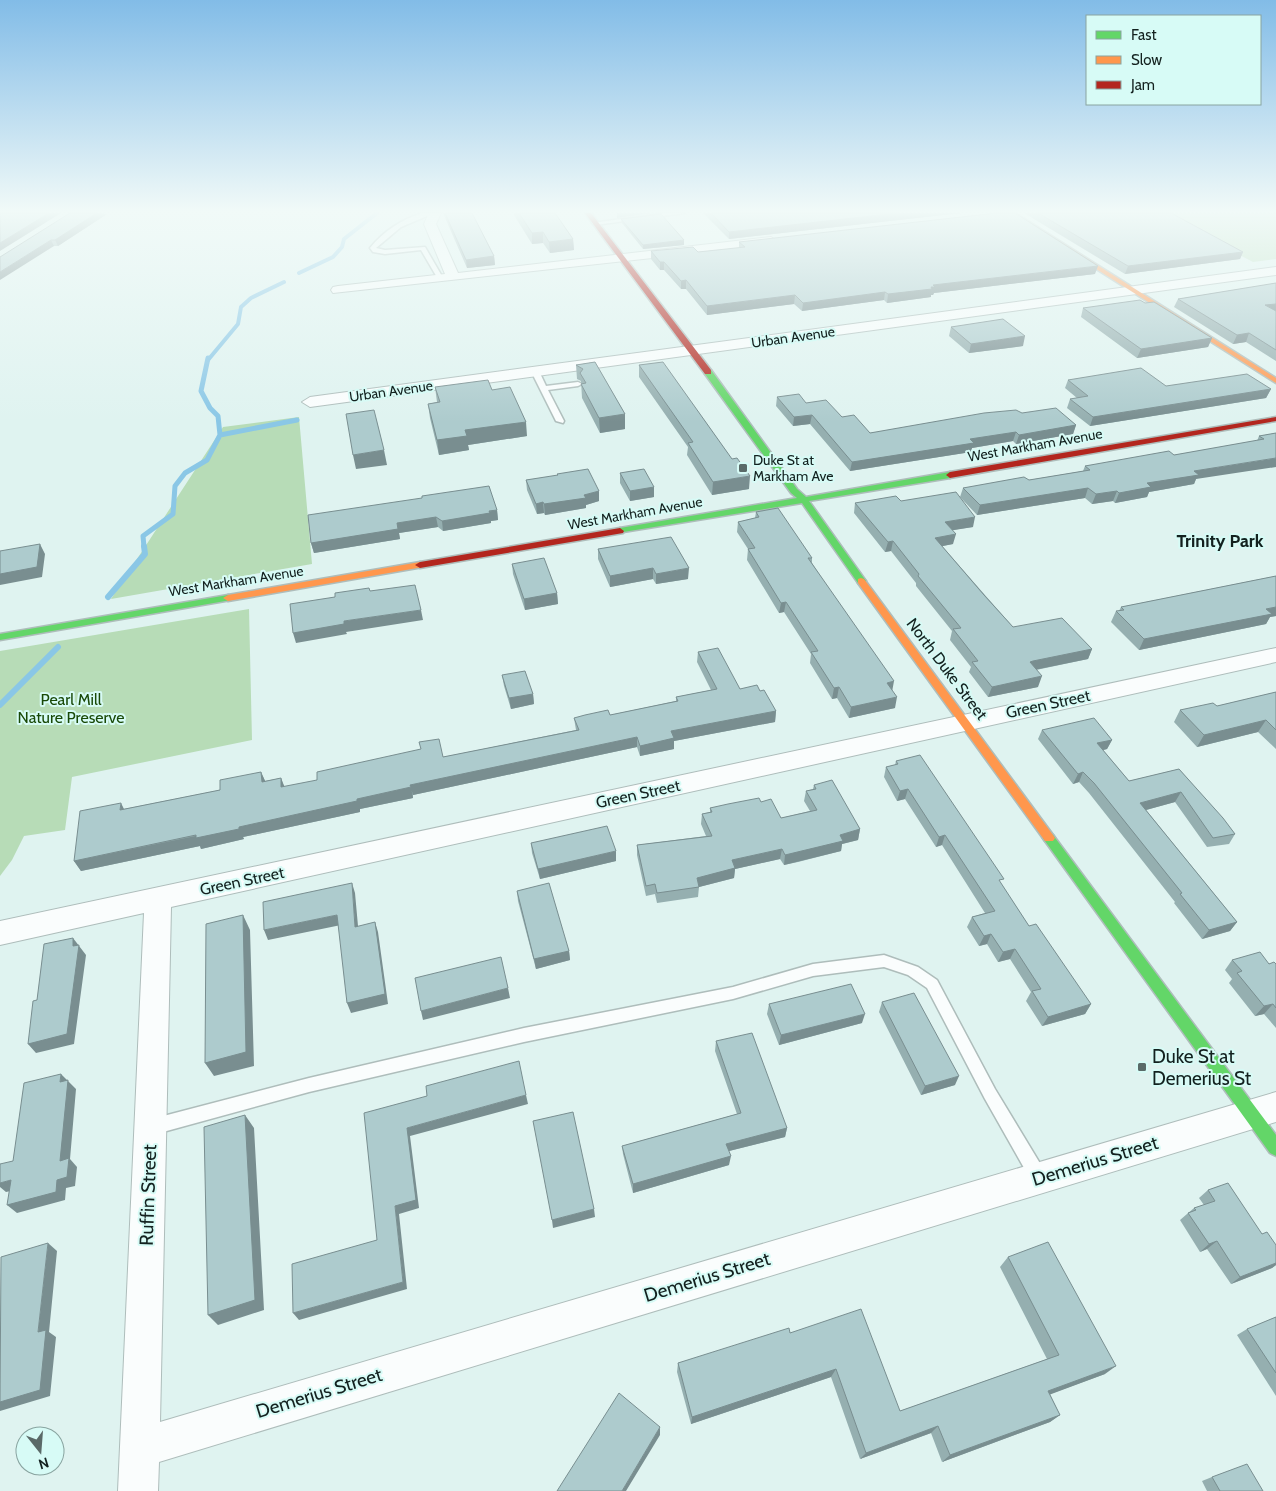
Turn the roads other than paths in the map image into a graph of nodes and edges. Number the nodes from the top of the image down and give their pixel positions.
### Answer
1 (405, 283) edge
2 (640, 283) edge
3 (1121, 283) edge
4 (1189, 283) edge
5 (338, 290) dead end
6 (1133, 290) junction
7 (691, 350) junction
8 (535, 372) junction
9 (1275, 380) edge
10 (578, 384) edge
11 (544, 388) junction
12 (310, 402) dead end
13 (1276, 419) edge
14 (560, 421) dead end
15 (804, 500) junction
16 (0, 637) edge
17 (1276, 655) edge
18 (966, 722) junction
19 (158, 899) junction
20 (0, 933) edge
21 (1263, 1110) edge
22 (150, 1127) junction
23 (1276, 1148) edge
24 (1039, 1178) junction
25 (139, 1448) junction
26 (138, 1491) edge

1 - 5 street
2 - 7 main road, North Duke Street
3 - 6 main road
4 - 6 street, Urban Avenue
6 - 7 street, Urban Avenue
6 - 9 main road
7 - 8 street, Urban Avenue
7 - 15 main road, North Duke Street
8 - 11 lane
8 - 12 street, Urban Avenue
10 - 11 lane
11 - 14 lane
13 - 15 main road, West Markham Avenue
15 - 16 main road, West Markham Avenue
15 - 18 main road, North Duke Street
17 - 18 street, Green Street
18 - 19 street, Green Street
18 - 21 main road, North Duke Street
19 - 20 street, Green Street
19 - 22 street, Ruffin Street
21 - 23 main road, North Duke Street
21 - 24 street, Demerius Street
22 - 24 lane
22 - 25 street, Ruffin Street
24 - 25 street, Demerius Street
25 - 26 street, Ruffin Street

